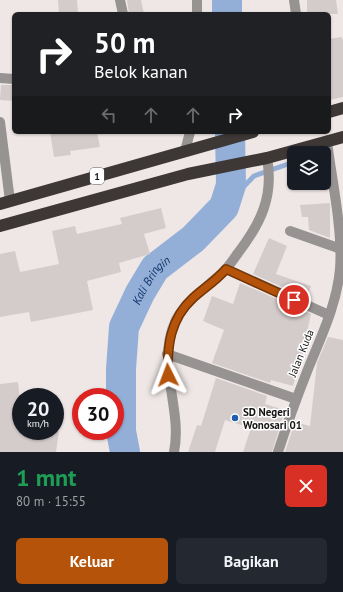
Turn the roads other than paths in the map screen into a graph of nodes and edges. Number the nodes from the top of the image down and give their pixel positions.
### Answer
1 (120, 0) edge
2 (197, 0) edge
3 (294, 0) edge
4 (122, 12) edge
5 (196, 12) edge
6 (296, 12) edge
7 (0, 78) edge
8 (12, 79) edge
9 (343, 108) edge
10 (331, 111) edge
11 (0, 122) edge
12 (190, 134) edge
13 (244, 134) edge
14 (343, 137) edge
15 (327, 142) junction
16 (190, 150) junction
17 (268, 162) junction
18 (5, 202) edge
19 (0, 226) edge
20 (290, 231) dead end
21 (340, 249) junction
22 (226, 269) junction
23 (329, 315) junction
24 (167, 354) junction
25 (296, 399) junction
26 (174, 452) edge
27 (278, 452) edge

1 - 4 street
2 - 5 street
3 - 6 street
7 - 8 street
9 - 10 highway
11 - 18 street
12 - 16 street
13 - 16 highway, 1
14 - 15 highway, 1
15 - 17 highway, 1
15 - 21 street, Jalan Kuda
16 - 18 highway, 1
17 - 19 highway, 1
17 - 22 street
20 - 21 street
21 - 23 street, Jalan Kuda
22 - 23 street
22 - 24 street
23 - 25 street, Jalan Kuda
24 - 25 street
24 - 26 street
25 - 27 street, Jalan Kuda

